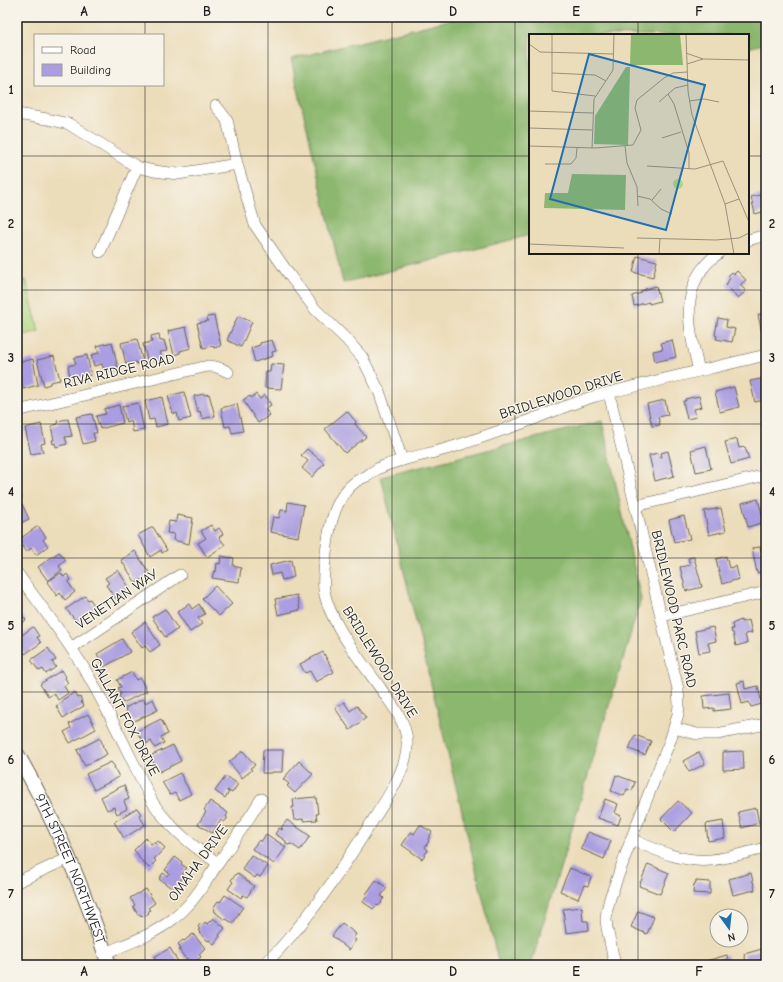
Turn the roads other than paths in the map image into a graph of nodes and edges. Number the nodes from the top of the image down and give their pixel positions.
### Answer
1 (216, 106) dead end
2 (17, 114) edge
3 (237, 164) junction
4 (137, 167) junction
5 (766, 235) edge
6 (749, 240) edge
7 (100, 252) dead end
8 (718, 254) edge
9 (766, 355) edge
10 (700, 371) junction
11 (228, 372) dead end
12 (609, 393) junction
13 (17, 411) edge
14 (402, 460) junction
15 (766, 475) edge
16 (635, 506) junction
17 (17, 573) edge
18 (180, 575) dead end
19 (766, 592) edge
20 (662, 616) junction
21 (71, 648) junction
22 (766, 724) edge
23 (674, 728) junction
24 (17, 754) edge
25 (261, 799) dead end
26 (631, 839) junction
27 (766, 848) edge
28 (69, 858) junction
29 (218, 864) junction
30 (17, 882) edge
31 (107, 959) edge
32 (264, 965) edge
33 (615, 965) edge

1 - 3 street
2 - 4 street
3 - 4 street
3 - 14 street
4 - 7 street
5 - 6 street
8 - 10 street
9 - 10 street, BRIDLEWOOD DRIVE
10 - 12 street, BRIDLEWOOD DRIVE
11 - 13 street, RIVA RIDGE ROAD
12 - 14 street, BRIDLEWOOD DRIVE
12 - 16 street, BRIDLEWOOD PARC ROAD
14 - 32 street, BRIDLEWOOD DRIVE
15 - 16 street
16 - 20 street, BRIDLEWOOD PARC ROAD
17 - 21 street, GALLANT FOX DRIVE
18 - 21 street, VENETIAN WAY
19 - 20 street
20 - 23 street, BRIDLEWOOD PARC ROAD
21 - 29 street, GALLANT FOX DRIVE
22 - 23 street
23 - 26 street, BRIDLEWOOD PARC ROAD
24 - 28 street, 9TH STREET NORTHWEST
25 - 29 street, OMAHA DRIVE
26 - 27 street
26 - 33 street, BRIDLEWOOD PARC ROAD
28 - 30 street
28 - 31 street, 9TH STREET NORTHWEST
29 - 31 street, OMAHA DRIVE

